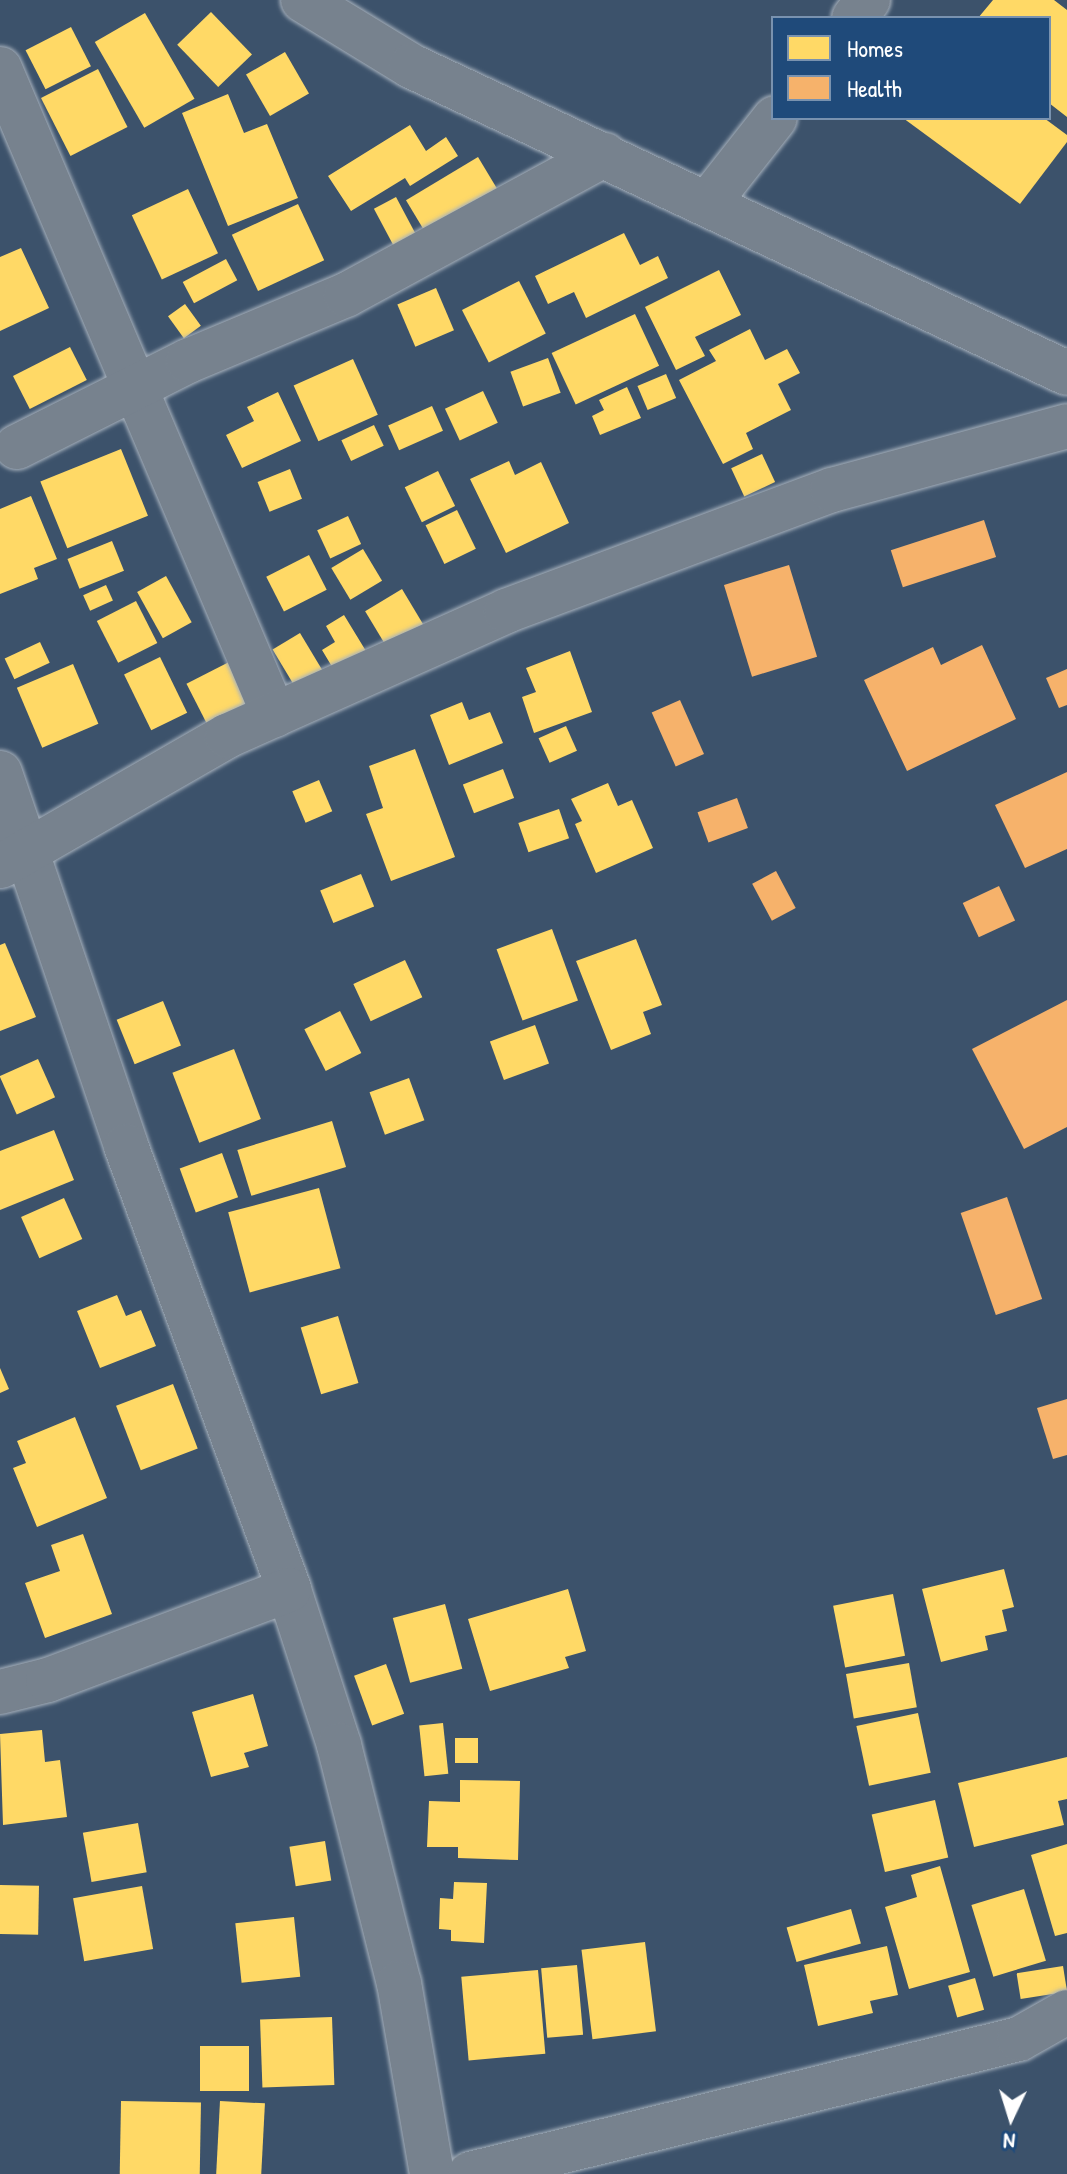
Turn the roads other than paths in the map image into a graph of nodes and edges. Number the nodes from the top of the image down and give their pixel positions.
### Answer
1 (303, 0) edge
2 (868, 0) edge
3 (856, 16) edge
4 (0, 69) edge
5 (773, 120) edge
6 (604, 155) junction
7 (708, 203) junction
8 (1067, 373) edge
9 (138, 385) junction
10 (1067, 426) edge
11 (17, 447) dead end
12 (274, 715) junction
13 (0, 773) edge
14 (14, 859) edge
15 (289, 1590) junction
16 (0, 1692) edge
17 (1067, 2012) edge
18 (432, 2174) edge
19 (470, 2174) edge

1 - 6 street
2 - 3 street
4 - 9 street
5 - 7 street
6 - 7 street
6 - 9 street
7 - 8 street
9 - 11 street
9 - 12 street
10 - 12 street
12 - 14 street
13 - 14 street
14 - 15 street
15 - 16 street
15 - 18 street
17 - 19 street

